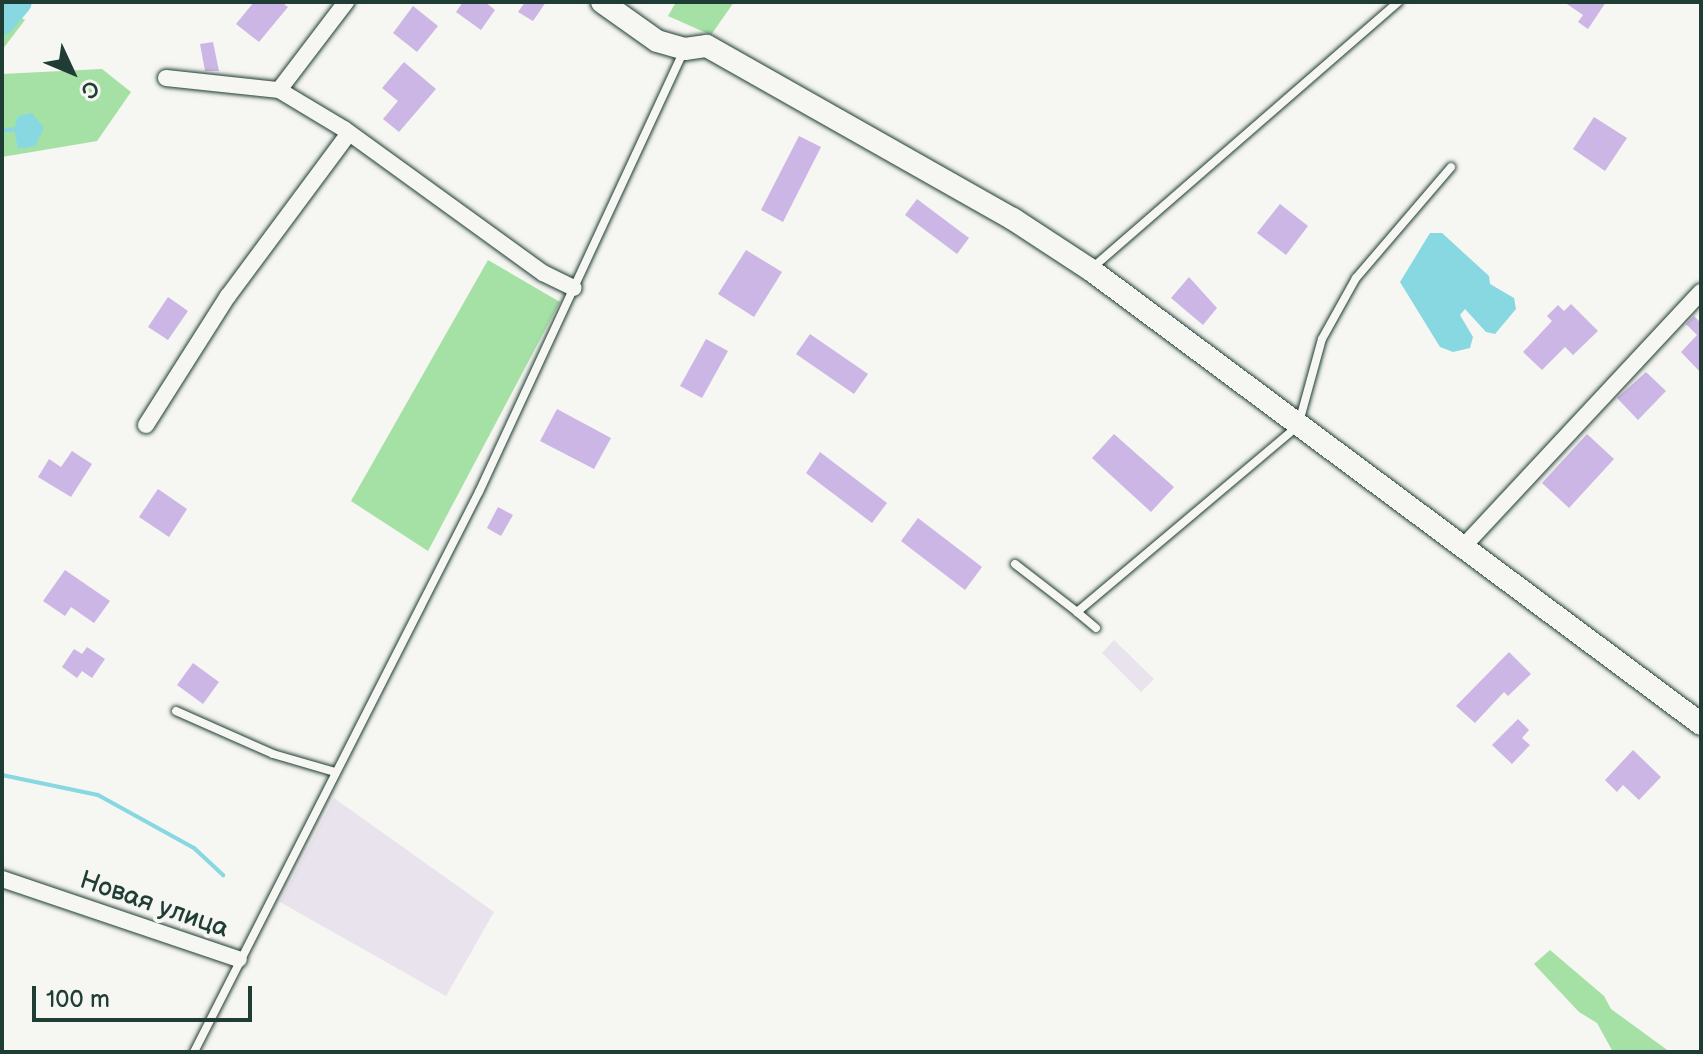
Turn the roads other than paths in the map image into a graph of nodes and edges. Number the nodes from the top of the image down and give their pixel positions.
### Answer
1 (346, 2) edge
2 (602, 2) edge
3 (1398, 2) edge
4 (685, 49) junction
5 (166, 78) dead end
6 (279, 90) junction
7 (349, 133) junction
8 (1451, 167) dead end
9 (1091, 270) junction
10 (574, 288) junction
11 (1701, 292) edge
12 (146, 425) dead end
13 (1298, 426) junction
14 (1462, 548) junction
15 (1015, 564) dead end
16 (1077, 612) junction
17 (1096, 628) dead end
18 (176, 711) dead end
19 (1701, 724) edge
20 (335, 772) junction
21 (2, 879) edge
22 (239, 959) junction
23 (194, 1052) edge

1 - 6 street
2 - 4 street
3 - 9 lane
4 - 9 street
4 - 10 lane
5 - 6 street
6 - 7 street
7 - 10 street
7 - 12 street
8 - 13 lane
9 - 13 street
10 - 20 lane
11 - 14 street
13 - 14 street
13 - 16 lane
14 - 19 street
15 - 16 lane
16 - 17 lane
18 - 20 lane
20 - 22 lane
21 - 22 street, Новая улица
22 - 23 lane, Новая улица

